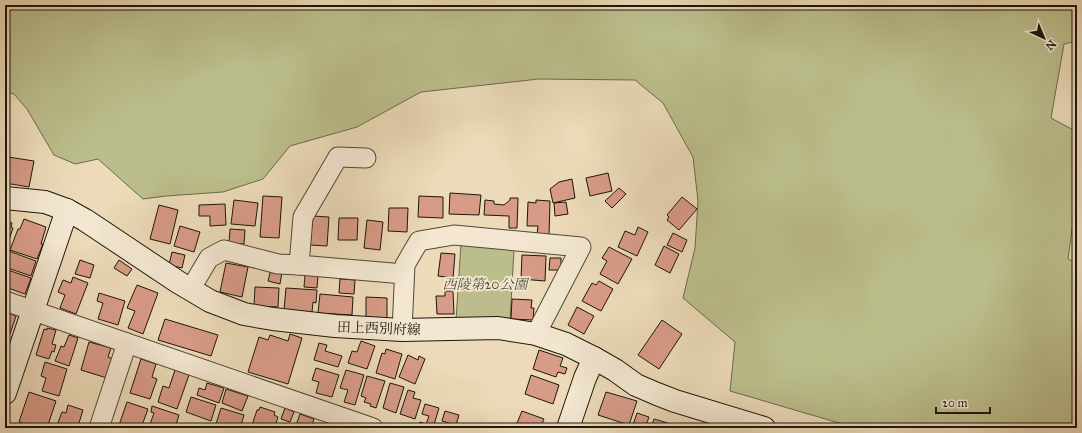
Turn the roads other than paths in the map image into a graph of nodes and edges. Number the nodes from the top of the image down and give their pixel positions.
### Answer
1 (366, 158) dead end
2 (5, 198) edge
3 (68, 210) junction
4 (299, 265) junction
5 (404, 274) junction
6 (190, 290) junction
7 (5, 301) edge
8 (33, 311) junction
9 (402, 330) junction
10 (536, 334) junction
11 (127, 343) junction
12 (594, 358) junction
13 (5, 393) edge
14 (99, 428) edge
15 (373, 428) edge
16 (568, 428) edge
17 (764, 428) edge

1 - 4 street
2 - 3 street, 田上西別府線
3 - 6 street, 田上西別府線
3 - 8 street
4 - 5 street
4 - 6 street
5 - 9 street
5 - 10 street
6 - 9 street, 田上西別府線
7 - 8 street
8 - 11 street
8 - 13 street
9 - 10 street, 田上西別府線
10 - 12 street, 田上西別府線
11 - 14 street
11 - 15 street
12 - 16 street
12 - 17 street, 田上西別府線

